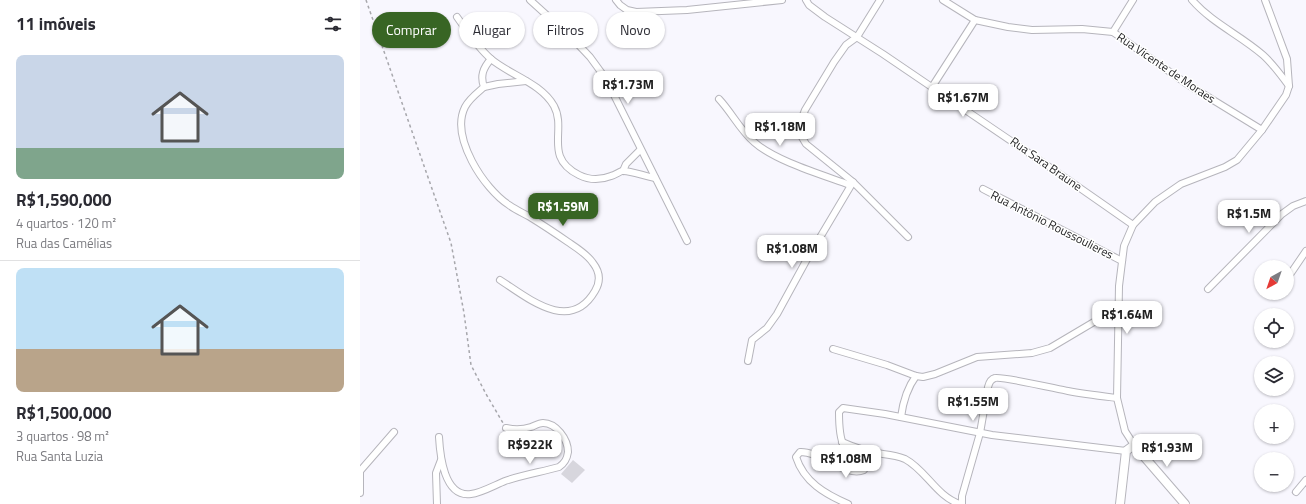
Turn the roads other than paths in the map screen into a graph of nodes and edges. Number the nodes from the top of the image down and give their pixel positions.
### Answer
1 (530, 0) edge
2 (616, 0) edge
3 (782, 0) edge
4 (806, 0) edge
5 (880, 0) edge
6 (942, 0) edge
7 (1134, 0) edge
8 (1192, 0) edge
9 (1265, 0) edge
10 (456, 17) dead end
11 (975, 20) junction
12 (1113, 32) junction
13 (857, 37) junction
14 (491, 59) junction
15 (526, 81) junction
16 (1289, 86) junction
17 (484, 87) junction
18 (932, 87) junction
19 (719, 99) dead end
20 (1262, 130) junction
21 (640, 150) junction
22 (623, 171) junction
23 (655, 178) junction
24 (852, 184) junction
25 (983, 189) dead end
26 (1306, 201) edge
27 (1133, 226) junction
28 (908, 237) dead end
29 (687, 241) dead end
30 (1306, 251) edge
31 (1122, 261) junction
32 (1294, 269) edge
33 (500, 280) dead end
34 (1208, 289) dead end
35 (1119, 309) junction
36 (833, 349) dead end
37 (748, 361) dead end
38 (916, 376) junction
39 (1117, 398) junction
40 (901, 417) junction
41 (506, 428) road end
42 (394, 432) dead end
43 (980, 433) junction
44 (438, 437) dead end
45 (842, 442) junction
46 (1134, 445) junction
47 (1126, 451) junction
48 (441, 460) junction
49 (360, 471) edge
50 (1306, 480) edge
51 (1296, 492) dead end
52 (360, 493) edge
53 (437, 504) edge
54 (848, 504) edge
55 (961, 504) edge
56 (1120, 504) edge
57 (1185, 504) edge

1 - 21 street
2 - 3 street
4 - 13 street, Rua Sara Braune
5 - 13 street
6 - 11 street, Rua Vicente de Moraes
7 - 12 street
8 - 16 street
9 - 16 street
10 - 14 street
11 - 12 street, Rua Vicente de Moraes
11 - 18 street
12 - 20 street, Rua Vicente de Moraes
13 - 18 street, Rua Sara Braune
13 - 24 street
14 - 15 street
14 - 17 street
15 - 17 street
15 - 22 street
16 - 20 street
17 - 33 street
18 - 27 street, Rua Sara Braune
19 - 24 street
20 - 27 street
21 - 22 street
21 - 23 street
22 - 23 street
23 - 29 street
24 - 28 street
24 - 37 street
25 - 31 street, Rua Antônio Roussoulieres
26 - 34 street
27 - 31 street
30 - 32 street
31 - 35 street
35 - 38 street
35 - 39 street
36 - 38 street
38 - 40 street
39 - 43 street
39 - 46 street
40 - 43 street
40 - 45 street
41 - 48 street
42 - 49 street
43 - 47 street
43 - 55 street
44 - 48 street
45 - 54 street
45 - 55 street
46 - 47 street
46 - 57 street
47 - 56 street
48 - 53 street
49 - 52 street
50 - 51 street

